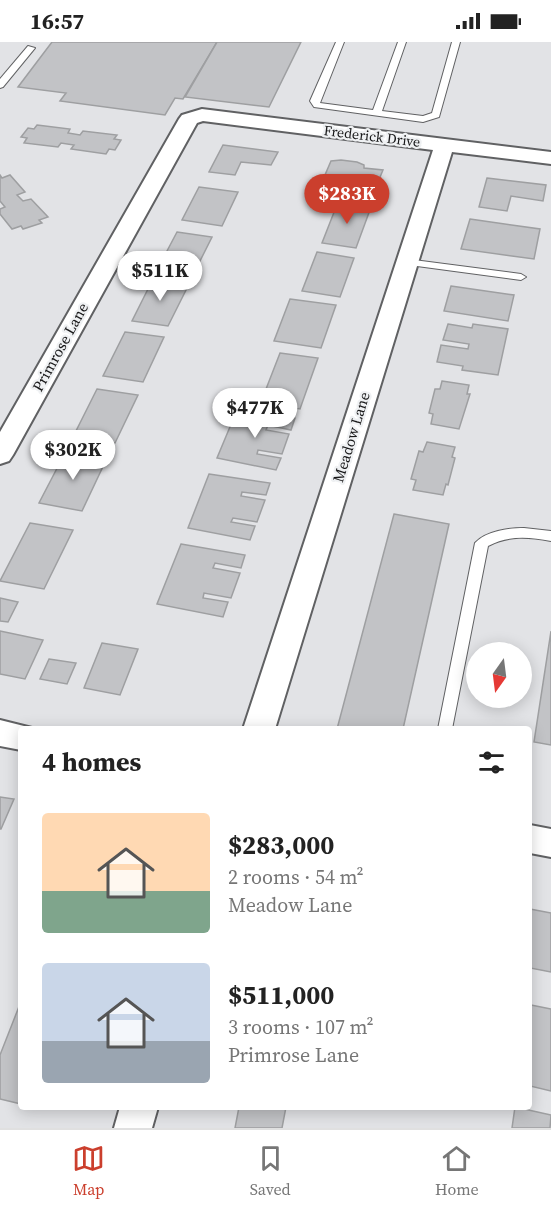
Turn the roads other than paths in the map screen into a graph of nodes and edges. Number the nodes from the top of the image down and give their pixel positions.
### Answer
1 (340, 42) edge
2 (402, 42) edge
3 (456, 42) edge
4 (31, 48) dead end
5 (0, 85) edge
6 (376, 114) junction
7 (194, 116) joint
8 (444, 146) junction
9 (551, 158) edge
10 (406, 262) junction
11 (521, 277) dead end
12 (0, 455) edge
13 (551, 536) edge
14 (260, 726) edge
15 (446, 726) edge
16 (0, 733) edge
17 (18, 736) edge
18 (532, 839) edge
19 (551, 843) edge
20 (138, 1110) edge
21 (133, 1128) edge

1 - 6 lane
2 - 6 lane
3 - 6 lane
4 - 5 lane
7 - 8 street, Frederick Drive
7 - 12 street, Primrose Lane
8 - 9 street, Frederick Drive
8 - 10 street, Meadow Lane
10 - 11 lane
10 - 14 street, Meadow Lane
13 - 15 lane
16 - 17 street
18 - 19 street
20 - 21 street

